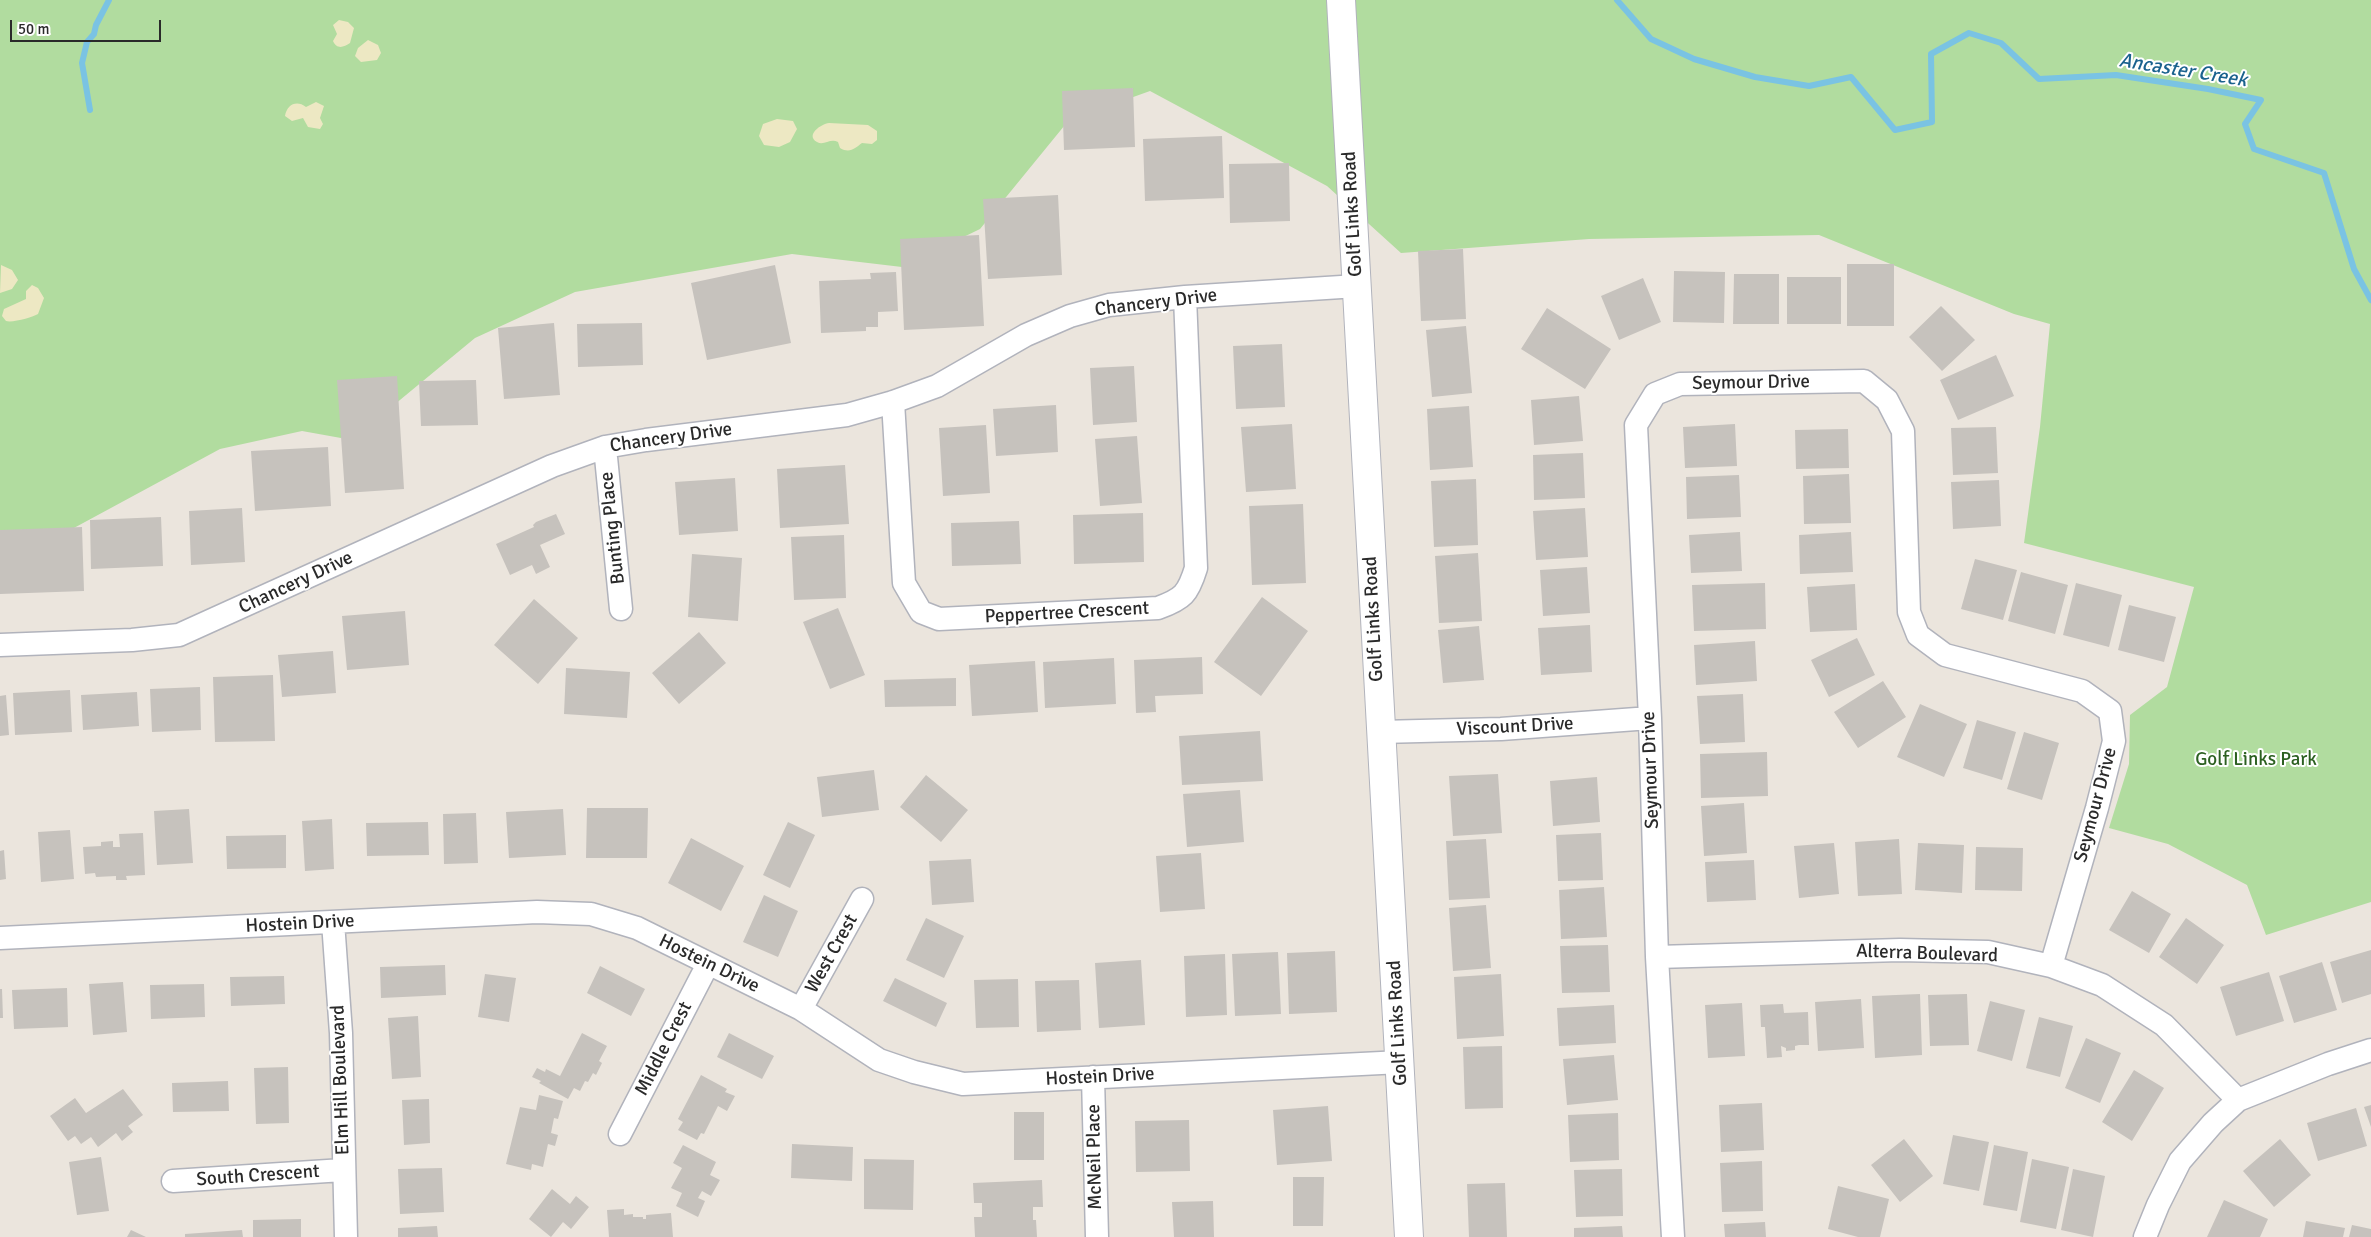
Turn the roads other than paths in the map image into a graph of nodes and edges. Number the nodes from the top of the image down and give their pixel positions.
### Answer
1 (1341, 0) edge
2 (1357, 286) junction
3 (1185, 297) junction
4 (893, 402) junction
5 (605, 447) junction
6 (621, 609) dead end
7 (0, 645) edge
8 (1650, 718) junction
9 (1380, 732) junction
10 (862, 899) dead end
11 (332, 922) junction
12 (0, 938) edge
13 (1657, 957) junction
14 (708, 964) junction
15 (2051, 966) junction
16 (801, 1009) junction
17 (2371, 1050) edge
18 (1401, 1062) junction
19 (1093, 1077) junction
20 (2238, 1100) junction
21 (620, 1134) dead end
22 (343, 1170) junction
23 (173, 1182) dead end
24 (346, 1237) edge
25 (1097, 1237) edge
26 (1409, 1237) edge
27 (1673, 1237) edge
28 (2145, 1237) edge

1 - 2 main road, Golf Links Road
2 - 3 street, Chancery Drive
2 - 9 main road, Golf Links Road
3 - 4 street, Chancery Drive
3 - 4 street, Peppertree Crescent
4 - 5 street, Chancery Drive
5 - 6 street, Bunting Place
5 - 7 street, Chancery Drive
8 - 9 street, Viscount Drive
8 - 13 street, Seymour Drive
8 - 15 street, Seymour Drive
9 - 18 main road, Golf Links Road
10 - 16 street, West Crest
11 - 12 street, Hostein Drive
11 - 14 street, Hostein Drive
11 - 22 street, Elm Hill Boulevard
13 - 15 street, Alterra Boulevard
13 - 27 street, Seymour Drive
14 - 16 street, Hostein Drive
14 - 21 street, Middle Crest
15 - 20 street, Alterra Boulevard
16 - 19 street, Hostein Drive
17 - 20 street
18 - 19 street, Hostein Drive
18 - 26 main road, Golf Links Road
19 - 25 street, McNeil Place
20 - 28 street
22 - 23 street, South Crescent
22 - 24 street, Elm Hill Boulevard

